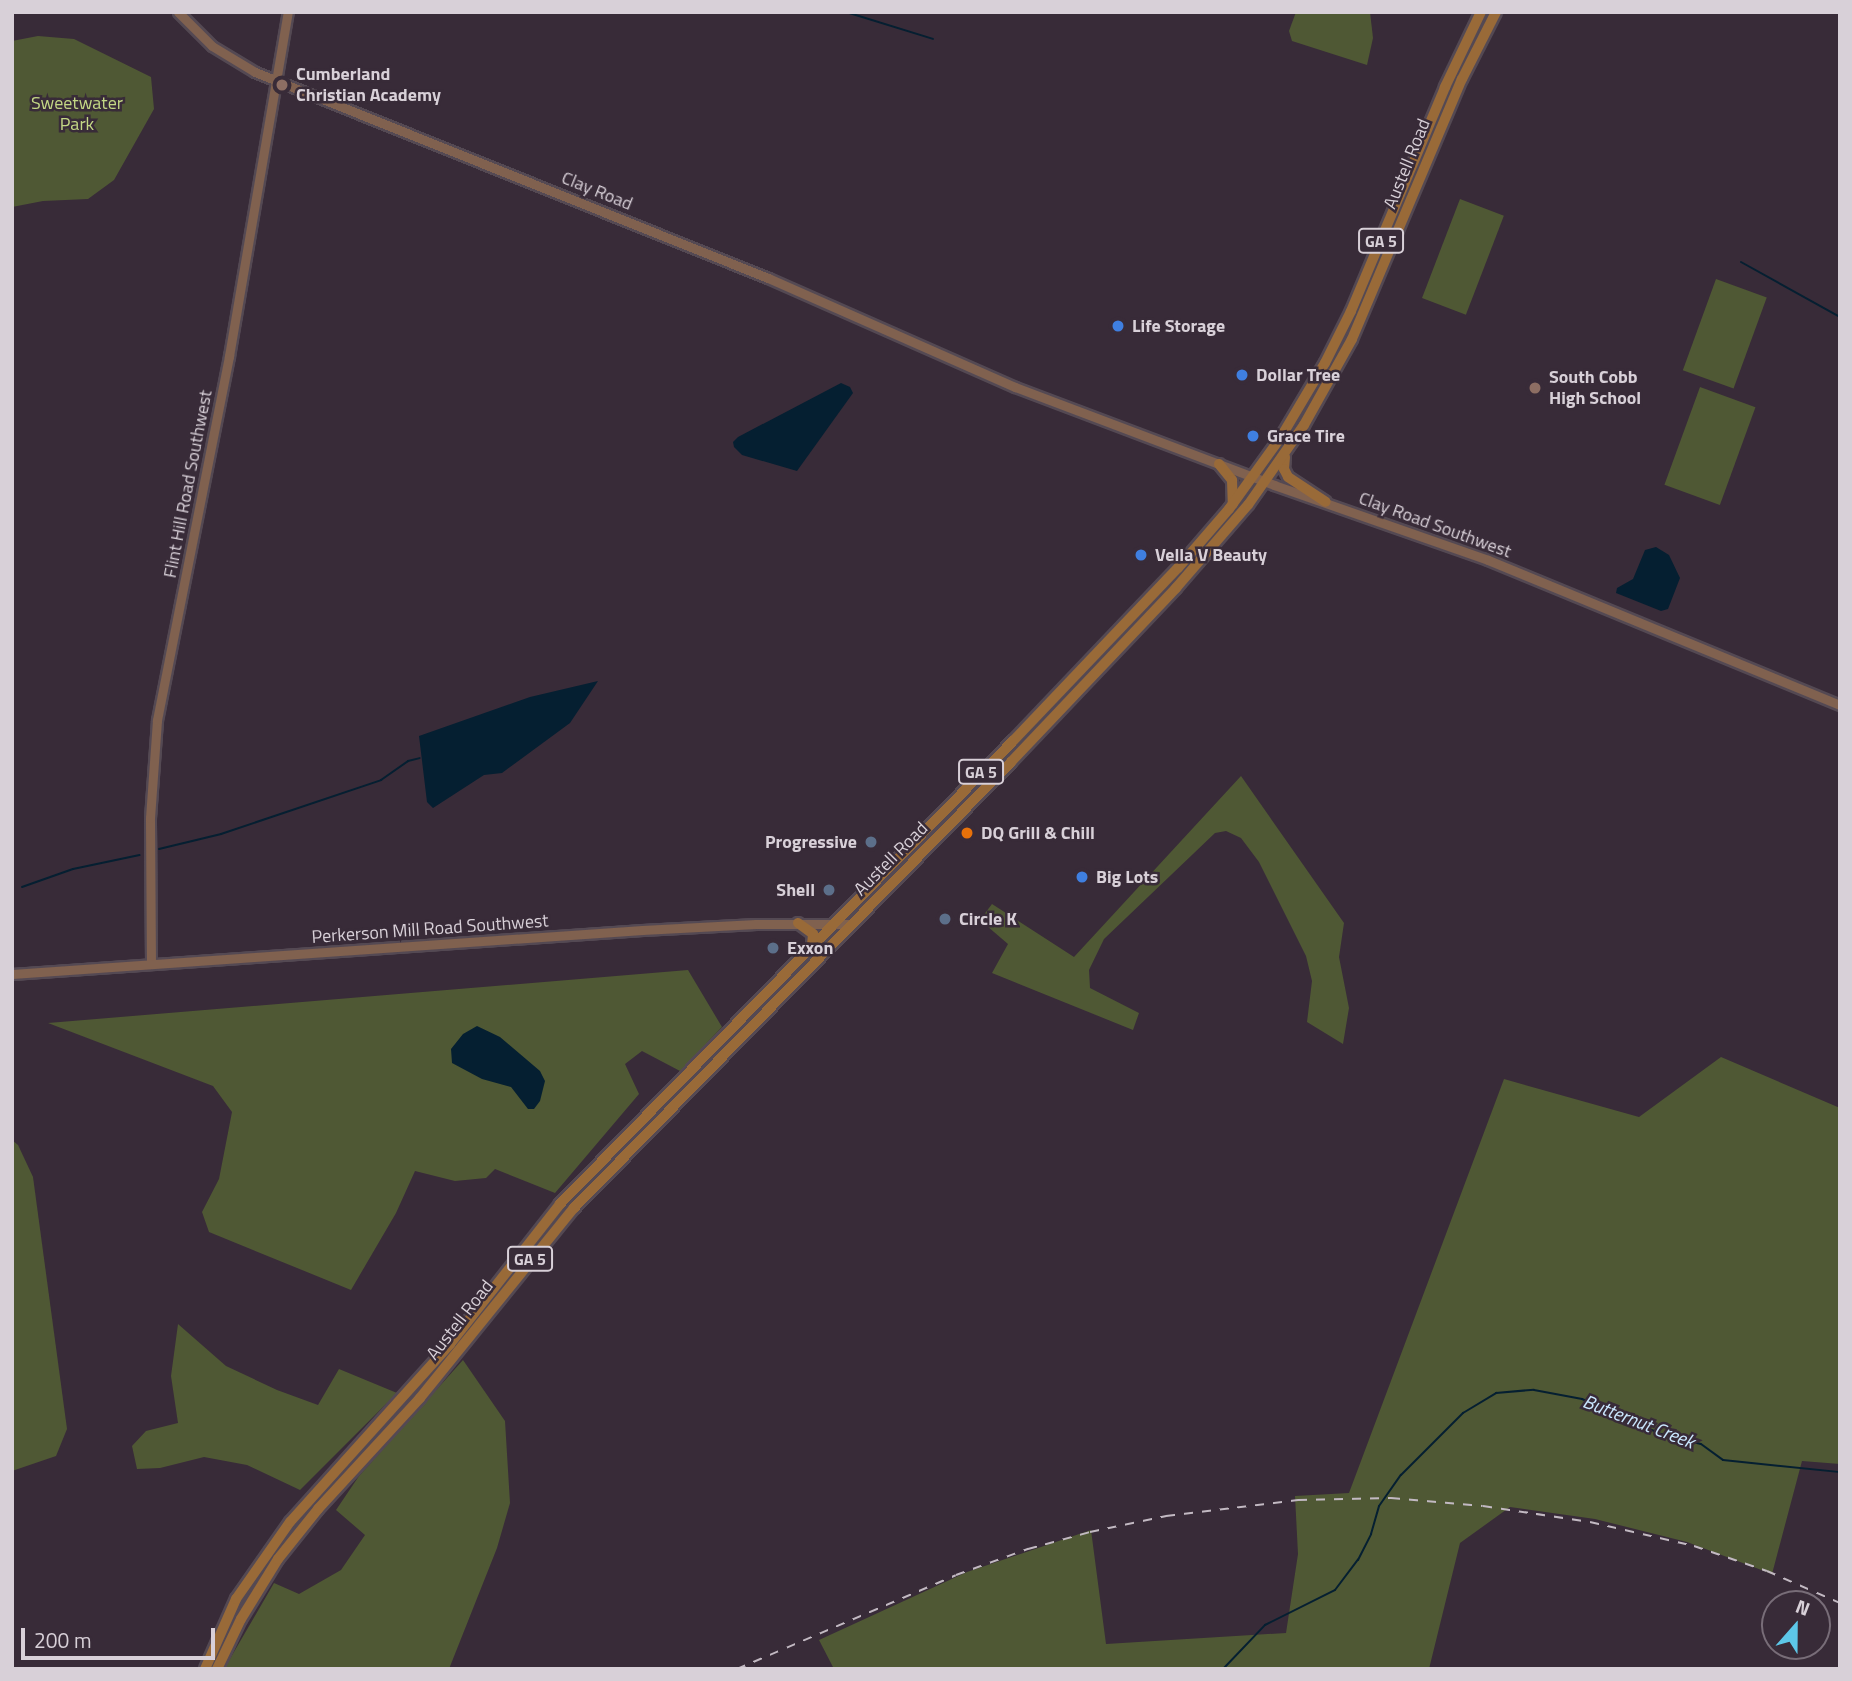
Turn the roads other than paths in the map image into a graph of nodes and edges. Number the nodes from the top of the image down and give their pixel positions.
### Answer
1 (178, 12) edge
2 (288, 12) edge
3 (1481, 12) edge
4 (1496, 12) edge
5 (275, 80) junction
6 (1014, 387) joint
7 (1286, 451) junction
8 (1219, 464) junction
9 (1253, 477) junction
10 (1265, 482) junction
11 (1326, 502) junction
12 (1233, 504) junction
13 (1840, 705) edge
14 (835, 922) junction
15 (798, 923) junction
16 (851, 924) junction
17 (812, 946) junction
18 (151, 964) junction
19 (12, 974) edge
20 (205, 1669) edge
21 (217, 1669) edge

1 - 5 street, Clay Road
2 - 5 street, Flint Hill Road Southwest
3 - 9 main road, Austell Road / GA 5
4 - 7 main road, Austell Road / GA 5
5 - 6 street, Clay Road
5 - 18 street, Flint Hill Road Southwest
6 - 8 street, Clay Road Southwest
7 - 10 main road, Austell Road / GA 5
7 - 11 main road
8 - 9 street, Clay Road Southwest
8 - 12 main road
9 - 10 street, Clay Road Southwest
9 - 12 main road, Austell Road / GA 5
10 - 11 street, Clay Road Southwest
10 - 16 main road, Austell Road / GA 5
11 - 13 street, Clay Road Southwest
12 - 14 main road, Austell Road / GA 5
14 - 15 street, Perkerson Mill Road Southwest
14 - 16 street, Perkerson Mill Road Southwest
14 - 17 main road, Austell Road / GA 5
15 - 17 main road
15 - 18 street, Perkerson Mill Road Southwest
16 - 21 main road, Austell Road / GA 5
17 - 20 main road, Austell Road / GA 5
18 - 19 street, Perkerson Mill Road Southwest

